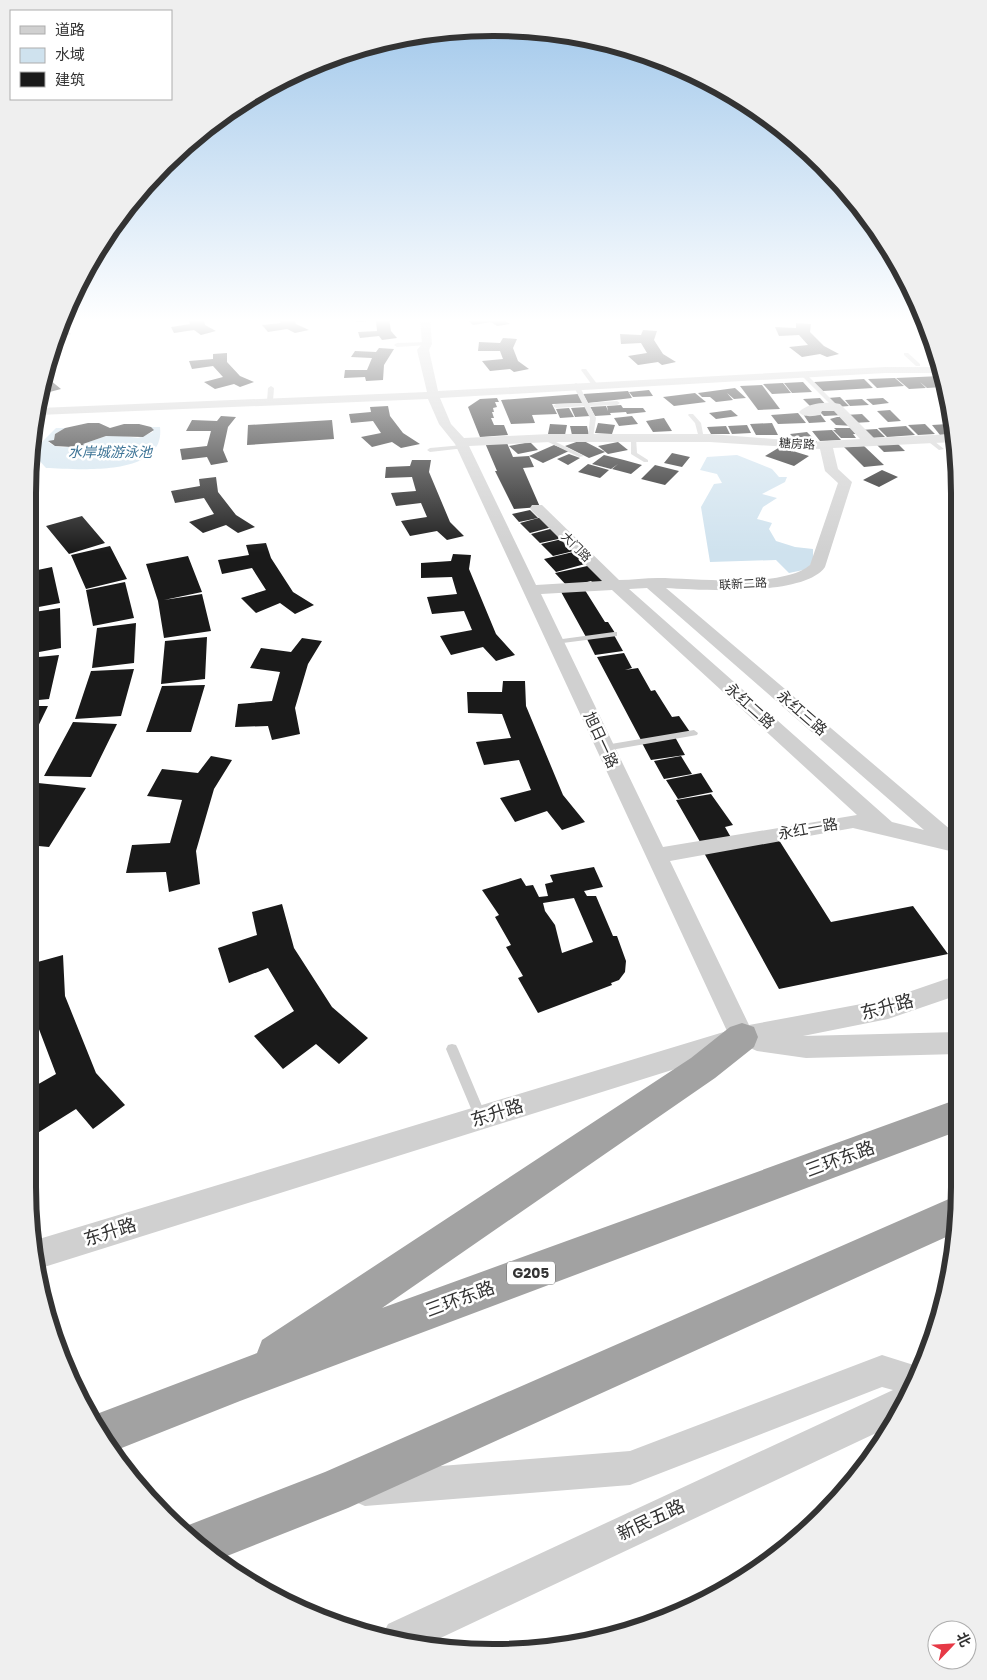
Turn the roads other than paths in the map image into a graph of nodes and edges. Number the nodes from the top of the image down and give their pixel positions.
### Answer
1 (270, 396) edge
2 (356, 396) edge
3 (440, 396) edge
4 (442, 396) edge
5 (582, 396) edge
6 (825, 396) edge
7 (270, 401) junction
8 (617, 403) dead end
9 (586, 405) junction
10 (556, 406) dead end
11 (838, 409) junction
12 (44, 412) edge
13 (805, 412) dead end
14 (691, 415) dead end
15 (592, 437) junction
16 (544, 438) junction
17 (633, 438) junction
18 (702, 438) junction
19 (927, 438) junction
20 (947, 438) edge
21 (870, 441) junction
22 (462, 445) junction
23 (826, 445) junction
24 (941, 449) dead end
25 (430, 450) dead end
26 (581, 456) dead end
27 (646, 461) dead end
28 (537, 508) dead end
29 (651, 584) junction
30 (615, 585) junction
31 (531, 590) junction
32 (614, 634) dead end
33 (556, 642) junction
34 (694, 732) dead end
35 (605, 748) junction
36 (885, 828) junction
37 (951, 840) edge
38 (951, 843) edge
39 (656, 856) junction
40 (951, 988) edge
41 (742, 1038) junction
42 (951, 1043) edge
43 (452, 1048) dead end
44 (481, 1118) junction
45 (951, 1118) edge
46 (950, 1217) edge
47 (41, 1253) edge
48 (908, 1379) edge
49 (240, 1380) junction
50 (894, 1407) edge
51 (108, 1432) edge
52 (332, 1492) junction
53 (205, 1541) edge
54 (405, 1635) edge

1 - 7 lane
2 - 7 street
3 - 22 street, 旭日一路
4 - 22 street, 旭日一路
5 - 9 lane
6 - 11 lane
7 - 12 street
8 - 9 lane
9 - 10 lane
9 - 15 lane
11 - 13 street
11 - 21 street
14 - 18 lane
15 - 16 street, 糖房路
15 - 17 street, 糖房路
16 - 22 street, 糖房路
16 - 26 lane
17 - 18 street, 糖房路
17 - 27 lane
18 - 23 street, 糖房路
19 - 20 street, 糖房路
19 - 21 street, 糖房路
19 - 24 lane
21 - 23 street, 糖房路
22 - 25 lane
22 - 31 street, 旭日一路
23 - 29 street, 联新二路
28 - 30 street, 大门路
29 - 30 street, 联新二路
29 - 37 street, 永红三路
30 - 31 street, 联新二路
30 - 36 street, 永红二路
31 - 33 street, 旭日一路
32 - 33 lane
33 - 35 street, 旭日一路
34 - 35 lane
35 - 39 street, 旭日一路
36 - 38 street, 永红一路
36 - 39 street, 永红一路
39 - 41 street, 旭日一路
40 - 41 street, 东升路
41 - 42 street
41 - 44 street, 东升路
41 - 49 highway
43 - 44 lane
44 - 47 street, 东升路
45 - 49 highway, 三环东路 / G205
46 - 52 highway
48 - 52 street
49 - 51 highway, 三环东路 / G205
50 - 54 street, 新民五路
52 - 53 highway

